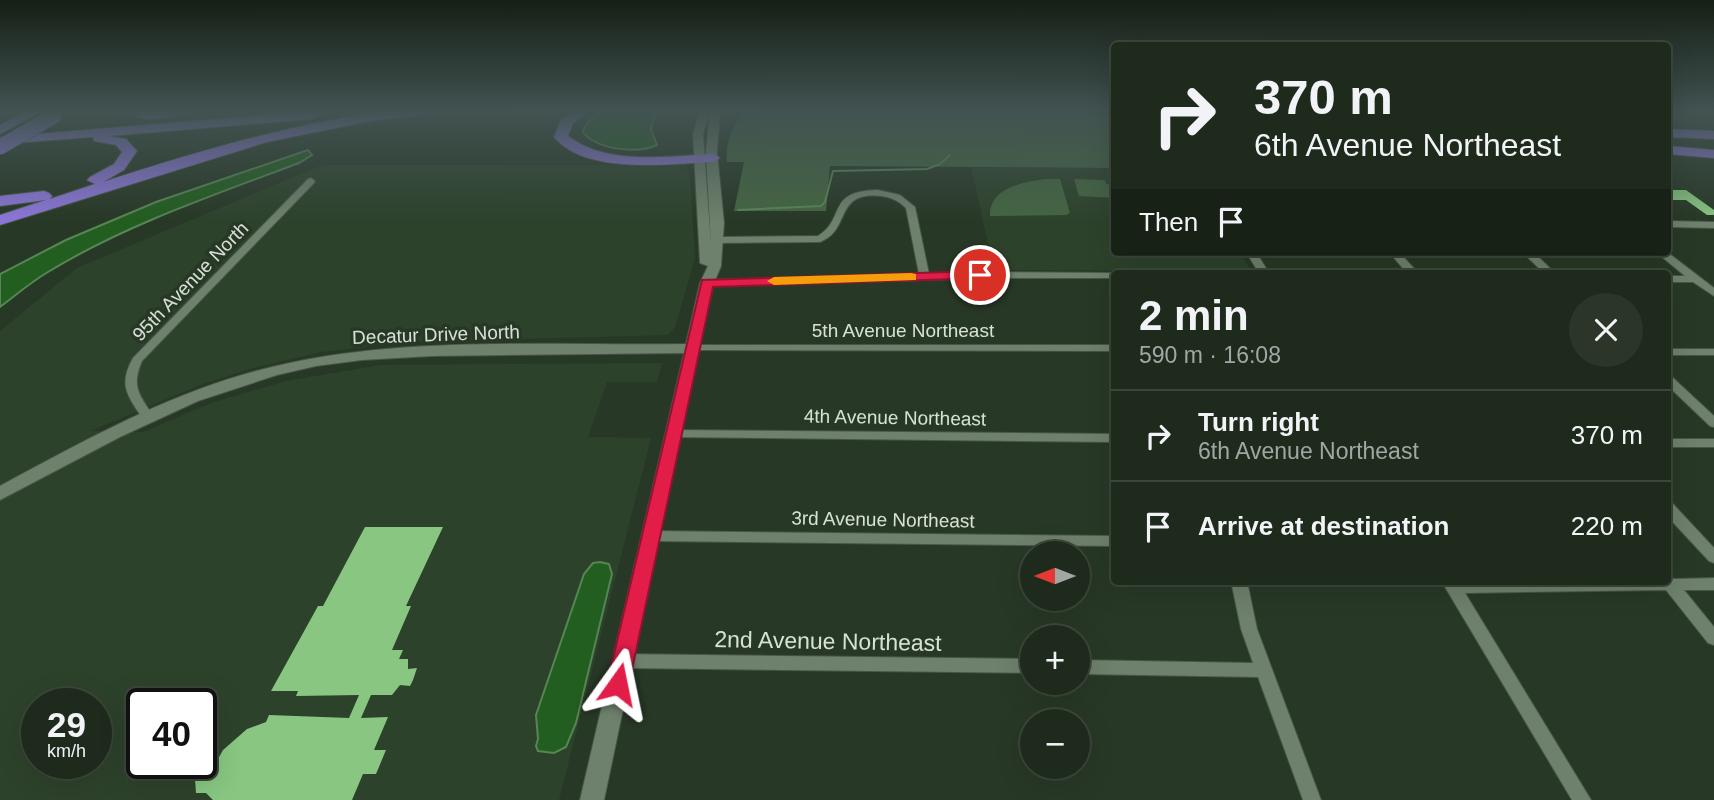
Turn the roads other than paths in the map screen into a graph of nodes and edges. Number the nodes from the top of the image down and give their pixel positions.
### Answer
1 (127, 147) edge
2 (231, 147) edge
3 (575, 147) edge
4 (702, 147) edge
5 (708, 147) edge
6 (1671, 150) edge
7 (1714, 154) edge
8 (706, 158) junction
9 (311, 181) dead end
10 (0, 201) edge
11 (0, 220) edge
12 (1671, 224) edge
13 (1714, 225) edge
14 (718, 240) junction
15 (1398, 256) edge
16 (1531, 256) edge
17 (1666, 256) edge
18 (1410, 270) edge
19 (1547, 270) edge
20 (1111, 275) edge
21 (925, 277) junction
22 (1671, 279) edge
23 (1696, 279) junction
24 (707, 283) junction
25 (1714, 293) edge
26 (692, 348) junction
27 (1111, 348) edge
28 (1671, 352) edge
29 (1714, 352) edge
30 (1671, 383) edge
31 (147, 416) junction
32 (1714, 423) edge
33 (674, 434) junction
34 (1111, 438) edge
35 (1671, 443) edge
36 (1714, 443) edge
37 (0, 494) edge
38 (1671, 511) edge
39 (651, 536) junction
40 (1111, 541) edge
41 (1714, 557) edge
42 (1671, 583) edge
43 (1714, 584) edge
44 (1240, 585) edge
45 (1452, 585) edge
46 (1671, 585) edge
47 (1714, 638) edge
48 (623, 661) junction
49 (1020, 666) edge
50 (1090, 667) edge
51 (1264, 670) junction
52 (592, 800) edge
53 (1312, 800) edge
54 (1582, 800) edge

1 - 10 highway
2 - 11 highway
3 - 8 highway
4 - 8 street
5 - 8 street
6 - 7 highway
8 - 14 street
8 - 24 street
9 - 31 street, 95th Avenue North
12 - 13 street
14 - 21 street
14 - 24 street
15 - 18 street
16 - 19 street
17 - 23 street
20 - 21 street
21 - 24 street
22 - 23 street
23 - 25 street
24 - 26 street
26 - 27 street, 5th Avenue Northeast
26 - 31 street, Decatur Drive North
26 - 33 street
28 - 29 street
30 - 32 street
31 - 37 street, Decatur Drive North
33 - 34 street, 4th Avenue Northeast
33 - 39 street
35 - 36 street
38 - 41 street
39 - 40 street, 3rd Avenue Northeast
39 - 48 street
42 - 43 street
44 - 51 street
45 - 54 street
46 - 47 street
48 - 49 street, 2nd Avenue Northeast
48 - 52 street
50 - 51 street
51 - 53 street

